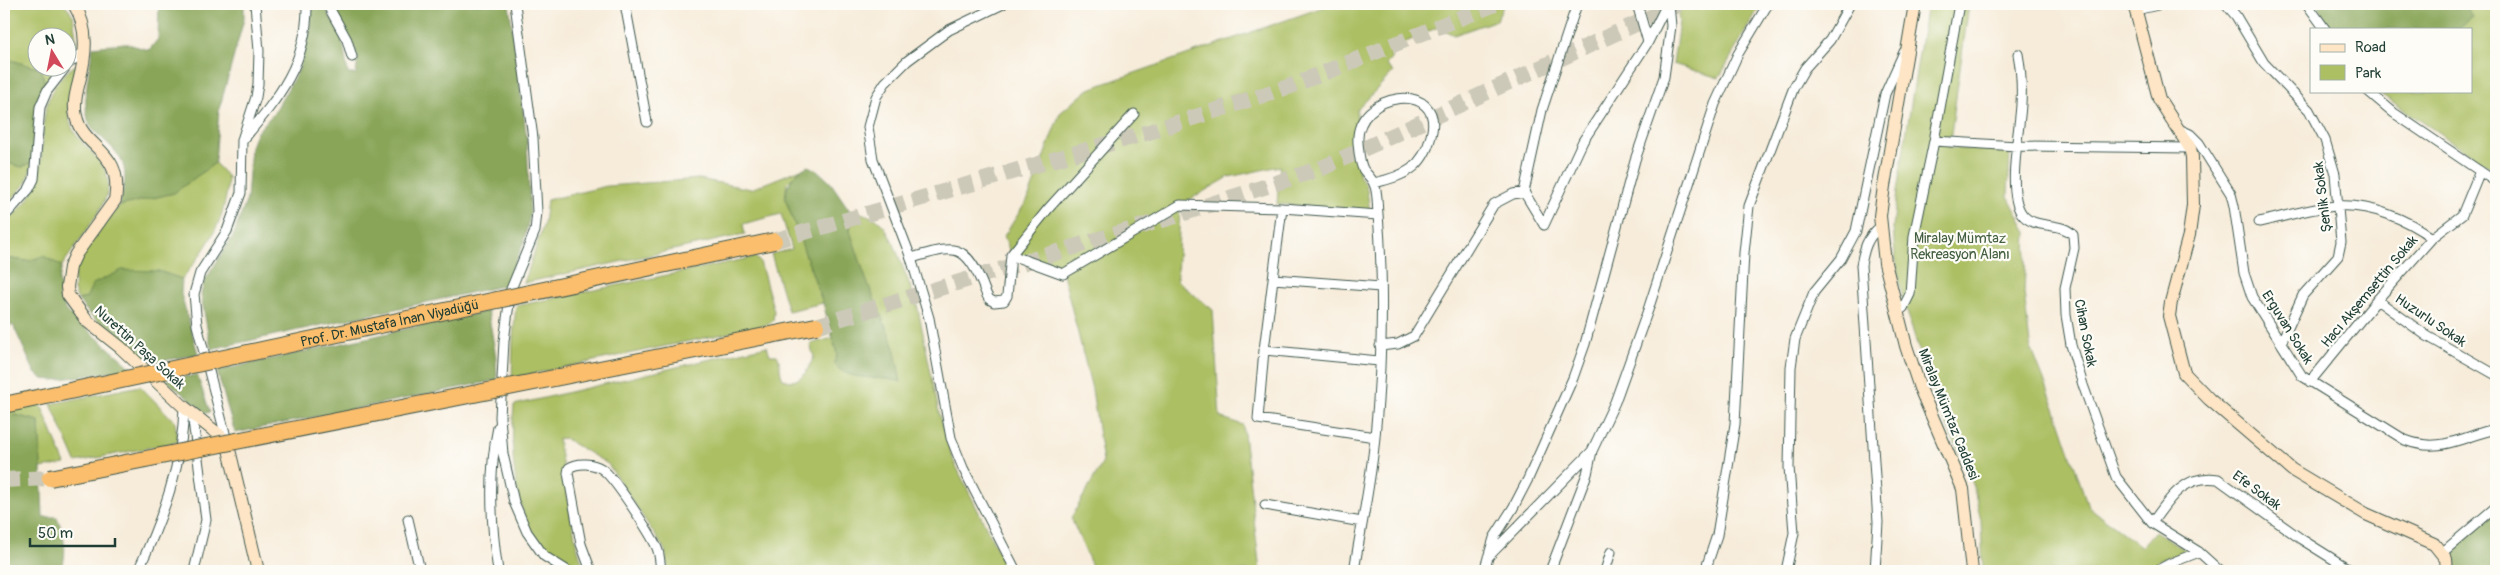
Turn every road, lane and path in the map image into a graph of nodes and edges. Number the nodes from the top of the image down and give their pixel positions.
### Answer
1 (74, 4) edge
2 (255, 4) edge
3 (306, 4) edge
4 (327, 4) edge
5 (515, 4) edge
6 (625, 4) edge
7 (1003, 4) edge
8 (1577, 4) edge
9 (1637, 4) edge
10 (1668, 4) edge
11 (1768, 4) edge
12 (1850, 4) edge
13 (1915, 4) edge
14 (1959, 4) edge
15 (2162, 4) edge
16 (2226, 4) edge
17 (2308, 4) edge
18 (2135, 7) edge
19 (2324, 28) edge
20 (1909, 40) junction
21 (1648, 42) junction
22 (85, 51) junction
23 (2018, 54) dead end
24 (78, 56) edge
25 (352, 57) dead end
26 (57, 78) edge
27 (2369, 92) edge
28 (1134, 114) dead end
29 (648, 122) dead end
30 (2179, 129) junction
31 (1934, 141) junction
32 (242, 142) junction
33 (2017, 146) junction
34 (2190, 148) junction
35 (2480, 171) junction
36 (2496, 182) edge
37 (1374, 183) junction
38 (1524, 192) junction
39 (2338, 206) junction
40 (1282, 208) junction
41 (1378, 215) junction
42 (4, 217) edge
43 (2258, 222) dead end
44 (1880, 227) junction
45 (2432, 238) junction
46 (774, 241) tunnel mouth
47 (1011, 255) junction
48 (911, 258) junction
49 (1272, 279) junction
50 (1381, 287) junction
51 (2377, 300) junction
52 (1896, 311) junction
53 (816, 326) tunnel mouth
54 (2281, 343) junction
55 (1380, 346) junction
56 (1264, 350) junction
57 (1379, 361) junction
58 (2496, 375) edge
59 (2310, 382) junction
60 (4, 405) edge
61 (188, 410) junction
62 (500, 416) junction
63 (2496, 429) edge
64 (1375, 437) junction
65 (227, 441) junction
66 (1592, 451) junction
67 (50, 478) tunnel mouth
68 (1265, 505) dead end
69 (2496, 507) edge
70 (408, 519) dead end
71 (1362, 522) junction
72 (2152, 523) junction
73 (1611, 552) dead end
74 (2199, 552) junction
75 (2443, 552) junction
76 (1488, 557) junction
77 (2171, 563) junction
78 (138, 571) edge
79 (194, 571) edge
80 (258, 571) edge
81 (420, 571) edge
82 (498, 571) edge
83 (568, 571) edge
84 (591, 571) edge
85 (661, 571) edge
86 (1016, 571) edge
87 (1354, 571) edge
88 (1484, 571) edge
89 (1550, 571) edge
90 (1605, 571) edge
91 (1705, 571) edge
92 (1786, 571) edge
93 (1875, 571) edge
94 (1972, 571) edge
95 (2156, 571) edge
96 (2178, 571) edge
97 (2220, 571) edge
98 (2352, 571) edge
99 (2447, 571) edge

1 - 22 main road, Nurettin Paşa Sokak
2 - 32 street
3 - 32 street
4 - 25 street
5 - 62 street
6 - 29 street
7 - 48 street
8 - 38 street
9 - 21 street
10 - 21 street
10 - 76 street
11 - 66 street
12 - 91 street
13 - 20 main road, Miralay Mümtaz Caddesi
14 - 31 street
15 - 18 street
16 - 39 street, Şenlik Sokak
17 - 19 street
18 - 30 main road
20 - 44 main road, Miralay Mümtaz Caddesi
20 - 92 street
21 - 38 street
22 - 24 street
22 - 61 main road, Nurettin Paşa Sokak
23 - 33 street, Cihan Sokak
26 - 42 street
27 - 35 street
28 - 47 street
30 - 34 main road
30 - 54 street, Erguvan Sokak
31 - 33 street
31 - 52 street
32 - 65 street
33 - 34 street
33 - 72 street, Cihan Sokak
34 - 75 main road
35 - 36 street
35 - 45 street, Hacı Akşemsettin Sokak
37 - 37 street
37 - 41 street
38 - 55 street
39 - 43 street
39 - 45 street
39 - 54 street, Şenlik Sokak
40 - 41 street
40 - 47 street
40 - 49 street
41 - 50 street
44 - 52 main road, Miralay Mümtaz Caddesi
44 - 93 street
45 - 51 street, Hacı Akşemsettin Sokak
46 - 60 highway, Prof. Dr. Mustafa İnan Viyadüğü, bridge
47 - 48 street
48 - 86 street
49 - 50 street
49 - 56 street
50 - 55 street
51 - 58 street, Huzurlu Sokak
51 - 59 street, Hacı Akşemsettin Sokak
52 - 94 main road, Miralay Mümtaz Caddesi
53 - 67 highway, bridge
54 - 59 street, Erguvan Sokak
55 - 57 street
56 - 57 street
56 - 64 street
57 - 64 street
59 - 63 street, Erguvan Sokak
61 - 65 main road, Nurettin Paşa Sokak
61 - 78 street
61 - 79 street
62 - 82 street
62 - 83 street
64 - 71 street
65 - 80 main road
66 - 76 street
66 - 89 street
68 - 71 street
69 - 75 street
70 - 81 street
71 - 87 street
72 - 74 street, Cihan Sokak
72 - 98 street, Efe Sokak
73 - 90 street
74 - 77 street
74 - 97 street, Cihan Sokak
75 - 99 main road
76 - 88 street
77 - 95 street
77 - 96 street
84 - 85 street

